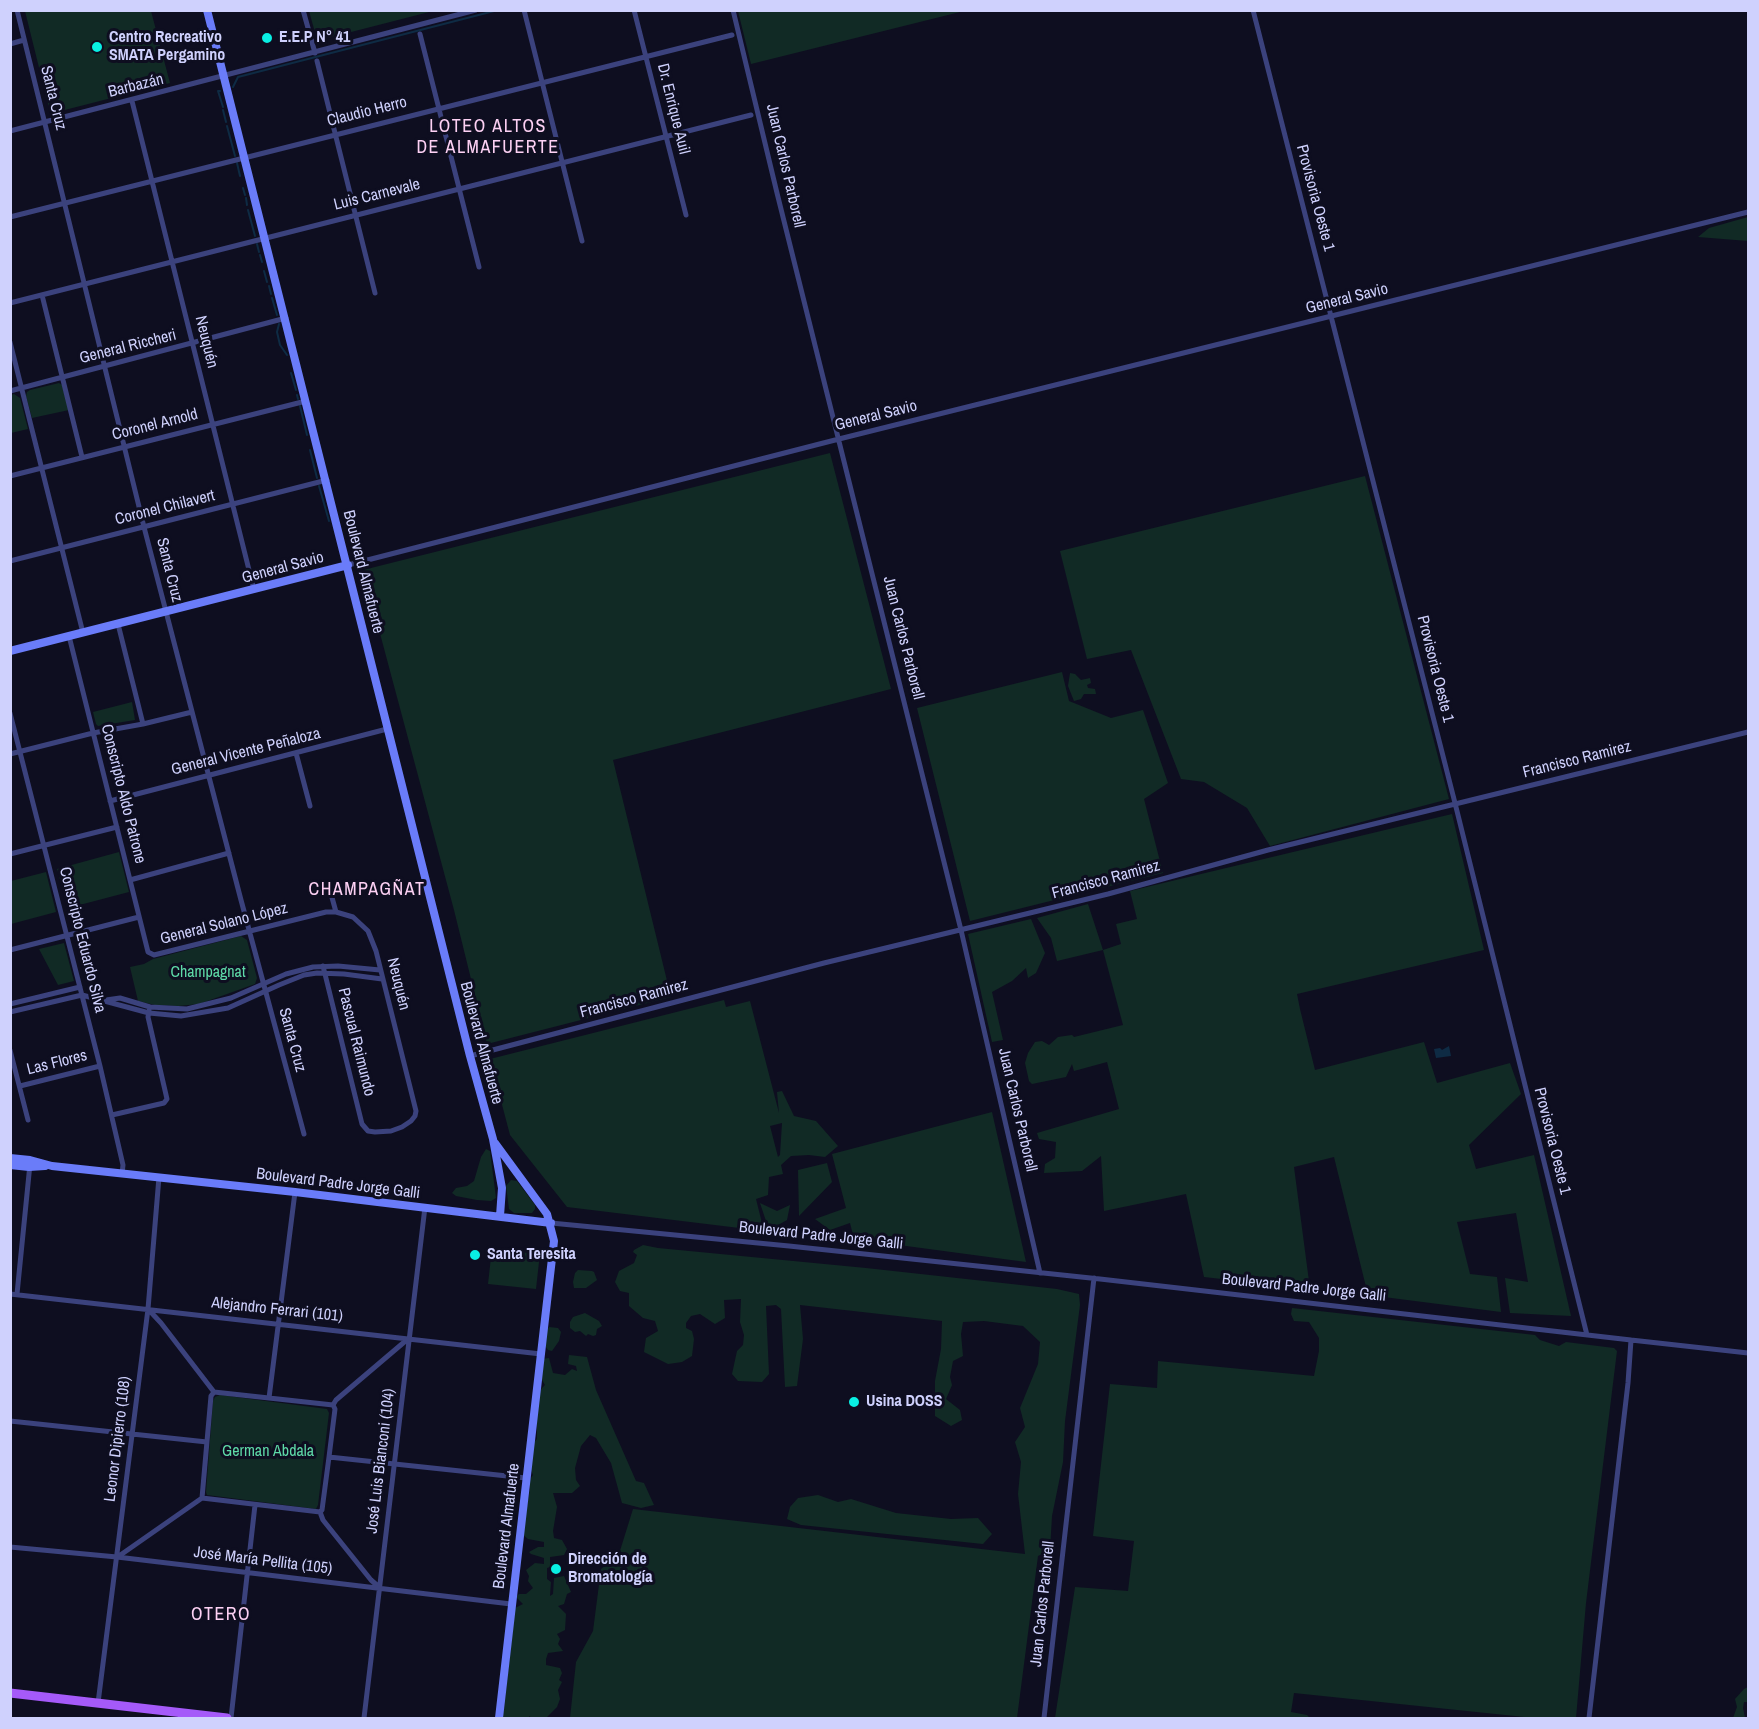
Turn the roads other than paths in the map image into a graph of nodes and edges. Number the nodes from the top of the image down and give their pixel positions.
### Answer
1 (17, 10) edge
2 (207, 10) edge
3 (303, 10) edge
4 (476, 10) edge
5 (524, 10) edge
6 (634, 10) edge
7 (733, 10) edge
8 (1252, 10) edge
9 (420, 34) dead end
10 (732, 35) dead end
11 (24, 40) junction
12 (10, 44) edge
13 (315, 53) junction
14 (645, 56) junction
15 (317, 61) dead end
16 (225, 77) junction
17 (542, 82) junction
18 (132, 101) junction
19 (439, 108) junction
20 (751, 115) dead end
21 (45, 123) junction
22 (10, 131) edge
23 (335, 134) junction
24 (666, 136) junction
25 (244, 157) junction
26 (562, 163) junction
27 (152, 181) junction
28 (459, 188) junction
29 (65, 204) junction
30 (1749, 212) edge
31 (355, 214) junction
32 (686, 215) dead end
33 (10, 217) edge
34 (264, 238) junction
35 (582, 241) dead end
36 (171, 261) junction
37 (479, 267) dead end
38 (85, 283) junction
39 (375, 293) dead end
40 (42, 295) junction
41 (10, 303) edge
42 (1332, 317) junction
43 (286, 318) junction
44 (10, 342) edge
45 (193, 344) junction
46 (106, 366) junction
47 (63, 378) junction
48 (22, 389) junction
49 (10, 391) edge
50 (306, 401) junction
51 (213, 425) junction
52 (839, 439) junction
53 (126, 447) junction
54 (82, 458) junction
55 (42, 468) junction
56 (10, 476) edge
57 (327, 480) junction
58 (232, 505) junction
59 (144, 527) junction
60 (62, 548) junction
61 (10, 561) edge
62 (348, 565) junction
63 (254, 590) junction
64 (166, 611) junction
65 (118, 624) junction
66 (82, 633) junction
67 (69, 636) junction
68 (10, 651) edge
69 (192, 712) junction
70 (10, 714) edge
71 (143, 724) junction
72 (387, 729) junction
73 (1749, 732) edge
74 (93, 733) junction
75 (20, 752) junction
76 (296, 753) junction
77 (10, 754) edge
78 (208, 775) junction
79 (111, 801) junction
80 (1455, 803) junction
81 (310, 806) dead end
82 (117, 827) junction
83 (44, 845) junction
84 (10, 854) edge
85 (229, 854) junction
86 (130, 880) junction
87 (328, 883) dead end
88 (336, 912) junction
89 (139, 917) junction
90 (961, 930) junction
91 (249, 932) junction
92 (68, 935) junction
93 (10, 950) edge
94 (154, 955) joint
95 (323, 966) junction
96 (380, 969) junction
97 (325, 973) junction
98 (382, 979) junction
99 (263, 984) junction
100 (81, 987) junction
101 (265, 992) junction
102 (82, 995) junction
103 (10, 1004) edge
104 (149, 1010) junction
105 (10, 1012) edge
106 (10, 1050) edge
107 (470, 1056) junction
108 (100, 1066) junction
109 (20, 1086) junction
110 (416, 1111) joint
111 (112, 1115) junction
112 (28, 1120) dead end
113 (304, 1134) dead end
114 (493, 1139) junction
115 (10, 1158) edge
116 (30, 1164) junction
117 (10, 1165) edge
118 (122, 1174) junction
119 (159, 1178) junction
120 (295, 1192) junction
121 (425, 1207) junction
122 (500, 1216) junction
123 (551, 1223) junction
124 (1040, 1273) junction
125 (1094, 1278) junction
126 (14, 1294) edge
127 (148, 1309) junction
128 (278, 1323) junction
129 (1587, 1335) junction
130 (409, 1338) junction
131 (1631, 1340) junction
132 (1749, 1353) edge
133 (541, 1354) junction
134 (214, 1392) junction
135 (269, 1398) junction
136 (333, 1406) junction
137 (10, 1420) edge
138 (133, 1434) junction
139 (207, 1442) junction
140 (329, 1457) junction
141 (395, 1464) junction
142 (526, 1478) junction
143 (202, 1498) junction
144 (255, 1505) junction
145 (320, 1512) junction
146 (10, 1546) edge
147 (117, 1557) junction
148 (247, 1573) junction
149 (380, 1588) junction
150 (511, 1604) junction
151 (10, 1693) edge
152 (98, 1703) junction
153 (229, 1719) edge
154 (364, 1719) edge
155 (499, 1719) edge
156 (1044, 1719) edge
157 (1589, 1719) edge

1 - 11 street, Santa Cruz
2 - 16 main road, Boulevard Almafuerte
3 - 13 street
4 - 13 street, Barbazán
5 - 17 street
6 - 14 street, Dr. Enrique Auil
7 - 52 street, Juan Carlos Parborell
8 - 42 street, Provisoria Oeste 1
9 - 19 street
10 - 14 street, Claudio Herro
11 - 12 street
11 - 21 street, Santa Cruz
13 - 16 street, Barbazán
14 - 17 street, Claudio Herro
14 - 24 street, Dr. Enrique Auil
15 - 23 street
16 - 18 street, Barbazán
16 - 25 main road, Boulevard Almafuerte
17 - 19 street, Claudio Herro
17 - 26 street
18 - 21 street, Barbazán
18 - 27 street, Neuquén
19 - 23 street, Claudio Herro
19 - 28 street
20 - 24 street, Luis Carnevale
21 - 22 street, Barbazán
21 - 29 street, Santa Cruz
23 - 25 street, Claudio Herro
23 - 31 street
24 - 26 street, Luis Carnevale
24 - 32 street, Dr. Enrique Auil
25 - 27 street, Claudio Herro
25 - 34 main road, Boulevard Almafuerte
26 - 28 street, Luis Carnevale
26 - 35 street
27 - 29 street, Claudio Herro
27 - 36 street, Neuquén
28 - 31 street, Luis Carnevale
28 - 37 street
29 - 33 street, Claudio Herro
29 - 38 street, Santa Cruz
30 - 42 street, General Savio
31 - 34 street, Luis Carnevale
31 - 39 street
34 - 36 street, Luis Carnevale
34 - 43 main road, Boulevard Almafuerte
36 - 38 street, Luis Carnevale
36 - 45 street, Neuquén
38 - 40 street, Luis Carnevale
38 - 46 street, Santa Cruz
40 - 41 street, Luis Carnevale
40 - 47 street
42 - 52 street, General Savio
42 - 80 street, Provisoria Oeste 1
43 - 45 street, General Riccheri
43 - 50 main road, Boulevard Almafuerte
44 - 48 street
45 - 46 street, General Riccheri
45 - 51 street, Neuquén
46 - 47 street, General Riccheri
46 - 53 street, Santa Cruz
47 - 48 street, General Riccheri
47 - 54 street
48 - 49 street, General Riccheri
48 - 55 street
50 - 51 street, Coronel Arnold
50 - 57 main road, Boulevard Almafuerte
51 - 53 street, Coronel Arnold
51 - 58 street, Neuquén
52 - 62 street, General Savio
52 - 90 street, Juan Carlos Parborell
53 - 54 street, Coronel Arnold
53 - 59 street, Santa Cruz
54 - 55 street, Coronel Arnold
55 - 56 street, Coronel Arnold
55 - 60 street
57 - 58 street, Coronel Chilavert
57 - 62 main road, Boulevard Almafuerte
58 - 59 street, Coronel Chilavert
58 - 63 street, Neuquén
59 - 60 street, Coronel Chilavert
59 - 64 street, Santa Cruz
60 - 61 street, Coronel Chilavert
60 - 66 street
62 - 63 main road, General Savio
62 - 72 main road, Boulevard Almafuerte
63 - 64 main road, General Savio
64 - 65 main road, General Savio
64 - 69 street, Santa Cruz
65 - 66 main road, General Savio
65 - 71 street
66 - 67 main road, General Savio
67 - 68 main road, General Savio
67 - 74 street, Conscripto Aldo Patrone
69 - 71 street
69 - 78 street, Santa Cruz
70 - 75 street, Conscripto Eduardo Silva
71 - 74 street
72 - 76 street, General Vicente Peñaloza
72 - 107 main road, Boulevard Almafuerte
73 - 80 street, Francisco Ramirez
74 - 75 street
74 - 79 street, Conscripto Aldo Patrone
75 - 77 street
75 - 83 street, Conscripto Eduardo Silva
76 - 78 street, General Vicente Peñaloza
76 - 81 street
78 - 79 street, General Vicente Peñaloza
78 - 85 street, Santa Cruz
79 - 82 street, Conscripto Aldo Patrone
80 - 90 street, Francisco Ramirez
80 - 129 street, Provisoria Oeste 1
82 - 83 street
82 - 86 street, Conscripto Aldo Patrone
83 - 84 street
83 - 92 street, Conscripto Eduardo Silva
85 - 86 street
85 - 91 street, Santa Cruz
86 - 89 street, Conscripto Aldo Patrone
87 - 88 street
88 - 91 street, General Solano López
88 - 96 street, Neuquén
89 - 92 street, General Solano López
89 - 94 street, Conscripto Aldo Patrone
90 - 107 street, Francisco Ramirez
90 - 124 street, Juan Carlos Parborell
91 - 94 street, General Solano López
91 - 99 street, Santa Cruz
92 - 93 street, General Solano López
92 - 100 street, Conscripto Eduardo Silva
95 - 96 street
95 - 97 street, Pascual Raimundo
95 - 99 street
96 - 98 street, Neuquén
97 - 98 street
97 - 101 street
97 - 110 street, Pascual Raimundo
98 - 110 street, Neuquén
99 - 101 street, Santa Cruz
99 - 104 street
100 - 102 street, Conscripto Eduardo Silva
100 - 103 street
101 - 104 street
101 - 113 street, Santa Cruz
102 - 104 street
102 - 105 street
102 - 108 street, Conscripto Eduardo Silva
104 - 111 street
106 - 109 street
107 - 114 main road, Boulevard Almafuerte
108 - 109 street, Las Flores
108 - 111 street, Conscripto Eduardo Silva
109 - 112 street
111 - 118 street, Conscripto Eduardo Silva
114 - 122 main road, Boulevard Almafuerte
114 - 123 main road, Boulevard Almafuerte
115 - 116 main road, Boulevard Padre Jorge Galli
116 - 117 main road, Boulevard Padre Jorge Galli
116 - 118 main road, Boulevard Padre Jorge Galli
116 - 126 street
118 - 119 main road, Boulevard Padre Jorge Galli
119 - 120 main road, Boulevard Padre Jorge Galli
119 - 127 street, Leonor Dipierro (108)
120 - 121 main road, Boulevard Padre Jorge Galli
120 - 128 street
121 - 122 main road, Boulevard Padre Jorge Galli
121 - 130 street, José Luis Bianconi (104)
122 - 123 main road, Boulevard Padre Jorge Galli
123 - 124 street, Boulevard Padre Jorge Galli
123 - 133 main road, Boulevard Almafuerte
124 - 125 street, Boulevard Padre Jorge Galli
125 - 129 street, Boulevard Padre Jorge Galli
125 - 156 street, Juan Carlos Parborell
126 - 127 street, Alejandro Ferrari (101)
127 - 128 street, Alejandro Ferrari (101)
127 - 134 street
127 - 138 street, Leonor Dipierro (108)
128 - 130 street, Alejandro Ferrari (101)
128 - 135 street
129 - 131 street, Boulevard Padre Jorge Galli
130 - 133 street, Alejandro Ferrari (101)
130 - 136 street
130 - 141 street, José Luis Bianconi (104)
131 - 132 street
131 - 157 street
133 - 142 main road, Boulevard Almafuerte
134 - 135 street
134 - 139 street
135 - 136 street
136 - 140 street
137 - 138 street
138 - 139 street
138 - 147 street, Leonor Dipierro (108)
139 - 143 street
140 - 141 street
140 - 145 street
141 - 142 street
141 - 149 street, José Luis Bianconi (104)
142 - 150 main road, Boulevard Almafuerte
143 - 144 street
143 - 147 street
144 - 145 street
144 - 148 street
145 - 149 street
146 - 147 street, José María Pellita (105)
147 - 148 street, José María Pellita (105)
147 - 152 street, Leonor Dipierro (108)
148 - 149 street, José María Pellita (105)
148 - 153 street
149 - 150 street, José María Pellita (105)
149 - 154 street, José Luis Bianconi (104)
150 - 155 main road, Boulevard Almafuerte
151 - 152 main road
152 - 153 main road

